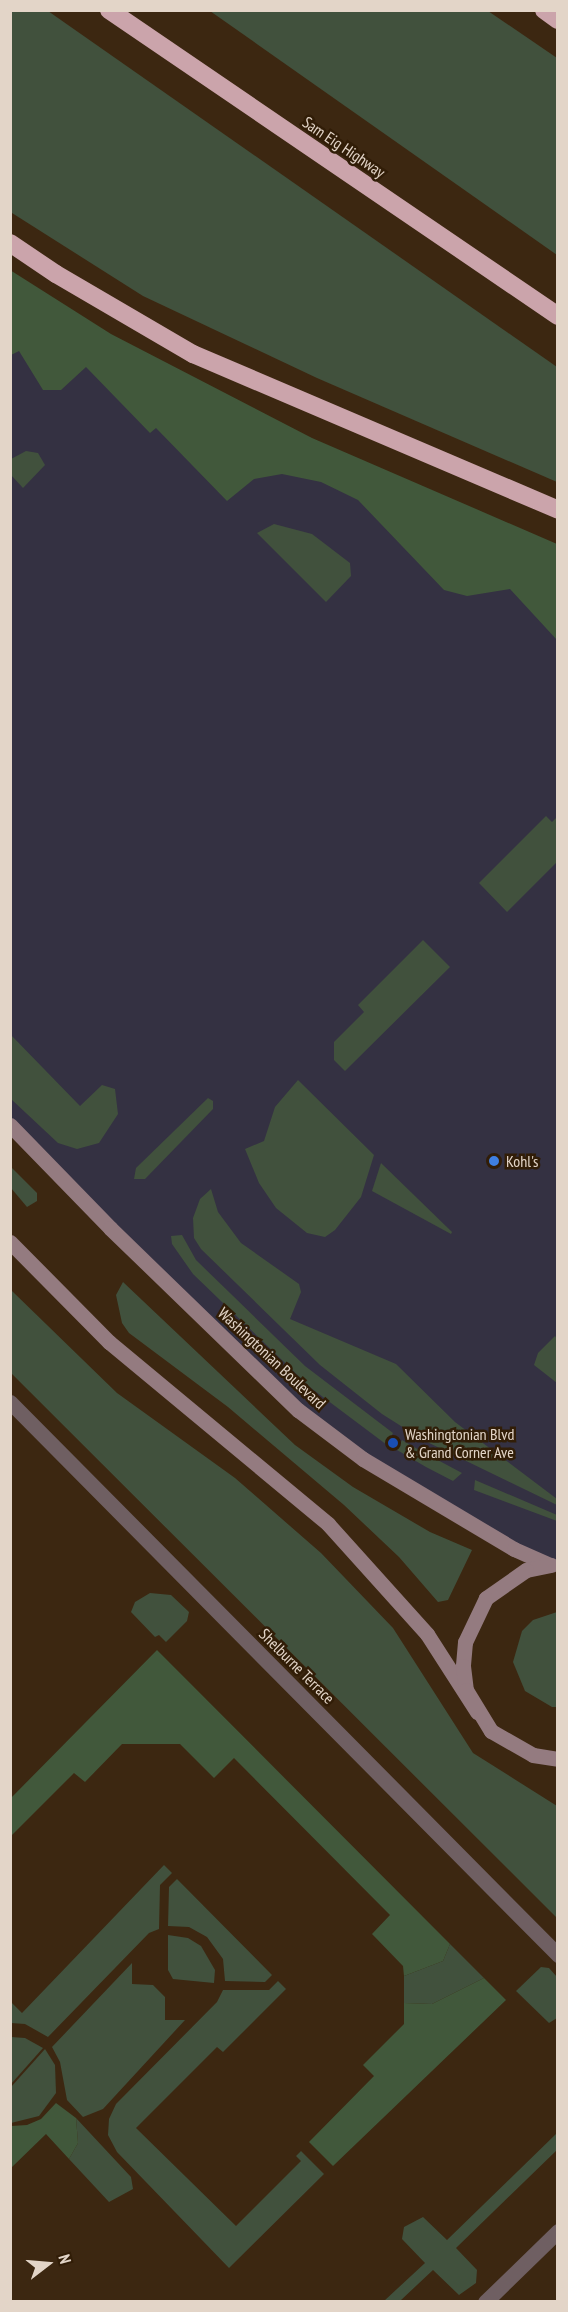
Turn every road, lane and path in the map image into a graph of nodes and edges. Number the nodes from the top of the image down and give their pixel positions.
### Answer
1 (109, 10) edge
2 (544, 10) edge
3 (553, 10) edge
4 (558, 13) edge
5 (558, 20) edge
6 (10, 243) edge
7 (558, 316) edge
8 (558, 510) edge
9 (10, 1125) edge
10 (10, 1242) edge
11 (10, 1402) edge
12 (554, 1565) edge
13 (477, 1712) junction
14 (533, 1755) junction
15 (558, 1759) edge
16 (558, 1772) edge
17 (558, 1955) edge
18 (558, 2231) edge
19 (485, 2301) edge

1 - 7 highway, Sam Eig Highway
2 - 5 highway
3 - 4 highway
6 - 8 highway
9 - 12 street, Washingtonian Boulevard
10 - 13 street
11 - 17 street, Shelburne Terrace
12 - 13 street
13 - 14 street
14 - 15 street
14 - 16 street
18 - 19 street

